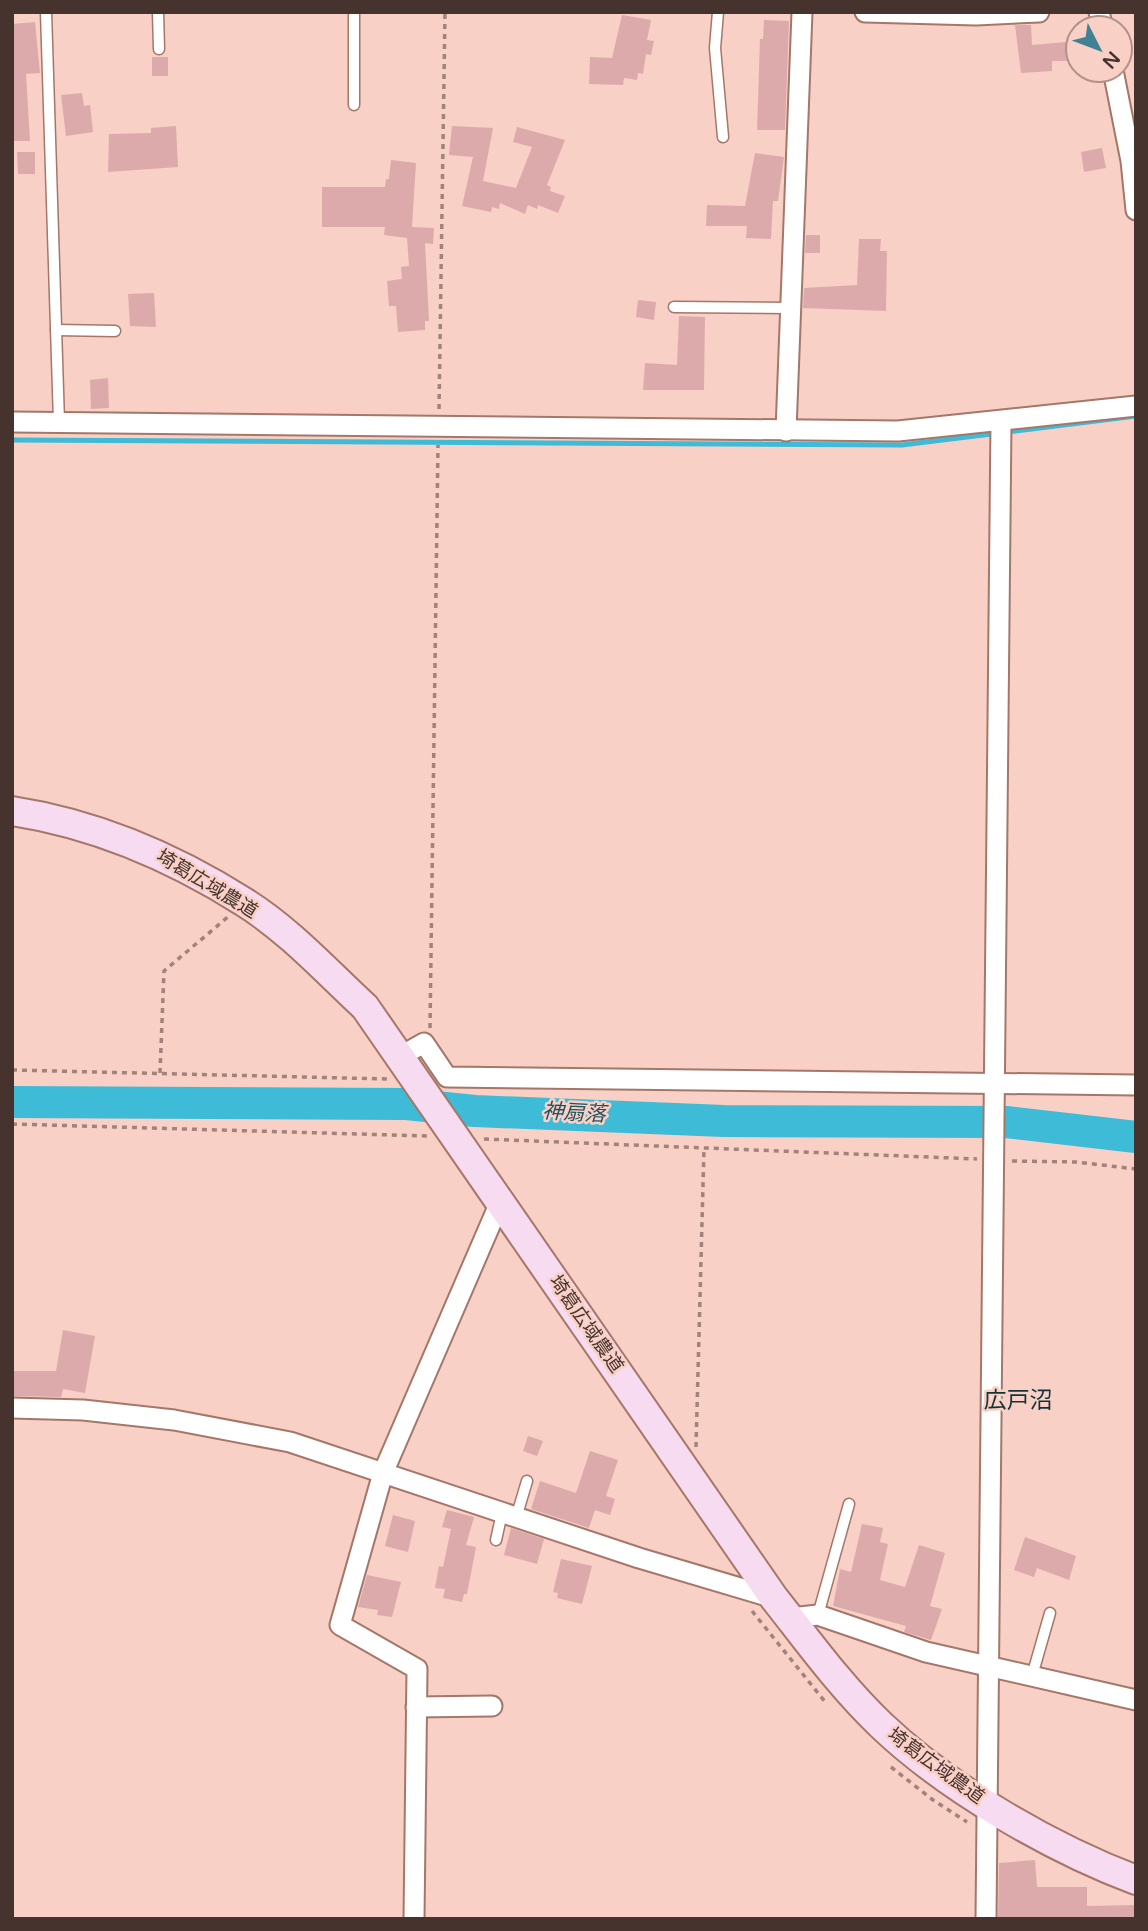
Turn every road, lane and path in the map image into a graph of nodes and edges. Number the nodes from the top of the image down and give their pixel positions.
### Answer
1 (46, 12) edge
2 (158, 12) edge
3 (354, 12) edge
4 (445, 12) edge
5 (718, 12) edge
6 (802, 12) edge
7 (865, 12) edge
8 (1039, 12) edge
9 (159, 49) dead end
10 (1116, 84) edge
11 (354, 105) dead end
12 (723, 137) dead end
13 (1136, 210) edge
14 (674, 307) dead end
15 (790, 308) junction
16 (56, 330) junction
17 (115, 331) dead end
18 (1136, 407) edge
19 (1001, 421) junction
20 (12, 422) edge
21 (59, 422) junction
22 (438, 428) junction
23 (786, 430) junction
24 (12, 811) edge
25 (245, 903) junction
26 (412, 1049) junction
27 (12, 1070) edge
28 (160, 1073) junction
29 (418, 1079) junction
30 (996, 1084) junction
31 (1136, 1085) edge
32 (12, 1124) edge
33 (461, 1142) junction
34 (704, 1148) junction
35 (993, 1160) junction
36 (1136, 1169) edge
37 (501, 1200) junction
38 (12, 1408) edge
39 (383, 1473) junction
40 (690, 1475) junction
41 (527, 1481) dead end
42 (849, 1504) dead end
43 (509, 1515) junction
44 (496, 1540) dead end
45 (782, 1608) junction
46 (1050, 1613) dead end
47 (818, 1615) junction
48 (987, 1666) junction
49 (1032, 1676) junction
50 (1136, 1700) edge
51 (492, 1706) dead end
52 (416, 1707) junction
53 (986, 1802) junction
54 (1136, 1881) edge
55 (414, 1919) edge
56 (986, 1919) edge

1 - 16 lane
2 - 9 lane
3 - 11 lane
4 - 22 path
5 - 12 lane
6 - 15 street
7 - 8 street
10 - 13 street
14 - 15 lane
15 - 23 street
16 - 17 lane
16 - 21 lane
18 - 19 street
19 - 23 street
19 - 30 street
20 - 21 street
21 - 22 street
22 - 23 street
22 - 26 path
24 - 25 street, 埼葛広域農道
25 - 26 street, 埼葛広域農道
25 - 28 path
26 - 29 street, 埼葛広域農道
26 - 30 street
27 - 28 path
28 - 29 path
29 - 33 street, 埼葛広域農道
30 - 31 street
30 - 35 street
32 - 33 path
33 - 34 path
33 - 37 street, 埼葛広域農道
34 - 35 path
34 - 40 path
35 - 36 path
35 - 48 street
37 - 39 street
37 - 40 street, 埼葛広域農道
38 - 39 street
39 - 43 street
39 - 52 street
40 - 45 street, 埼葛広域農道
41 - 43 lane
42 - 47 lane
43 - 44 lane
43 - 45 street
45 - 47 street
45 - 53 street, 埼葛広域農道
46 - 49 lane
47 - 48 street
48 - 49 street
48 - 53 street
49 - 50 street
51 - 52 street
52 - 55 street
53 - 54 street, 埼葛広域農道
53 - 56 street

